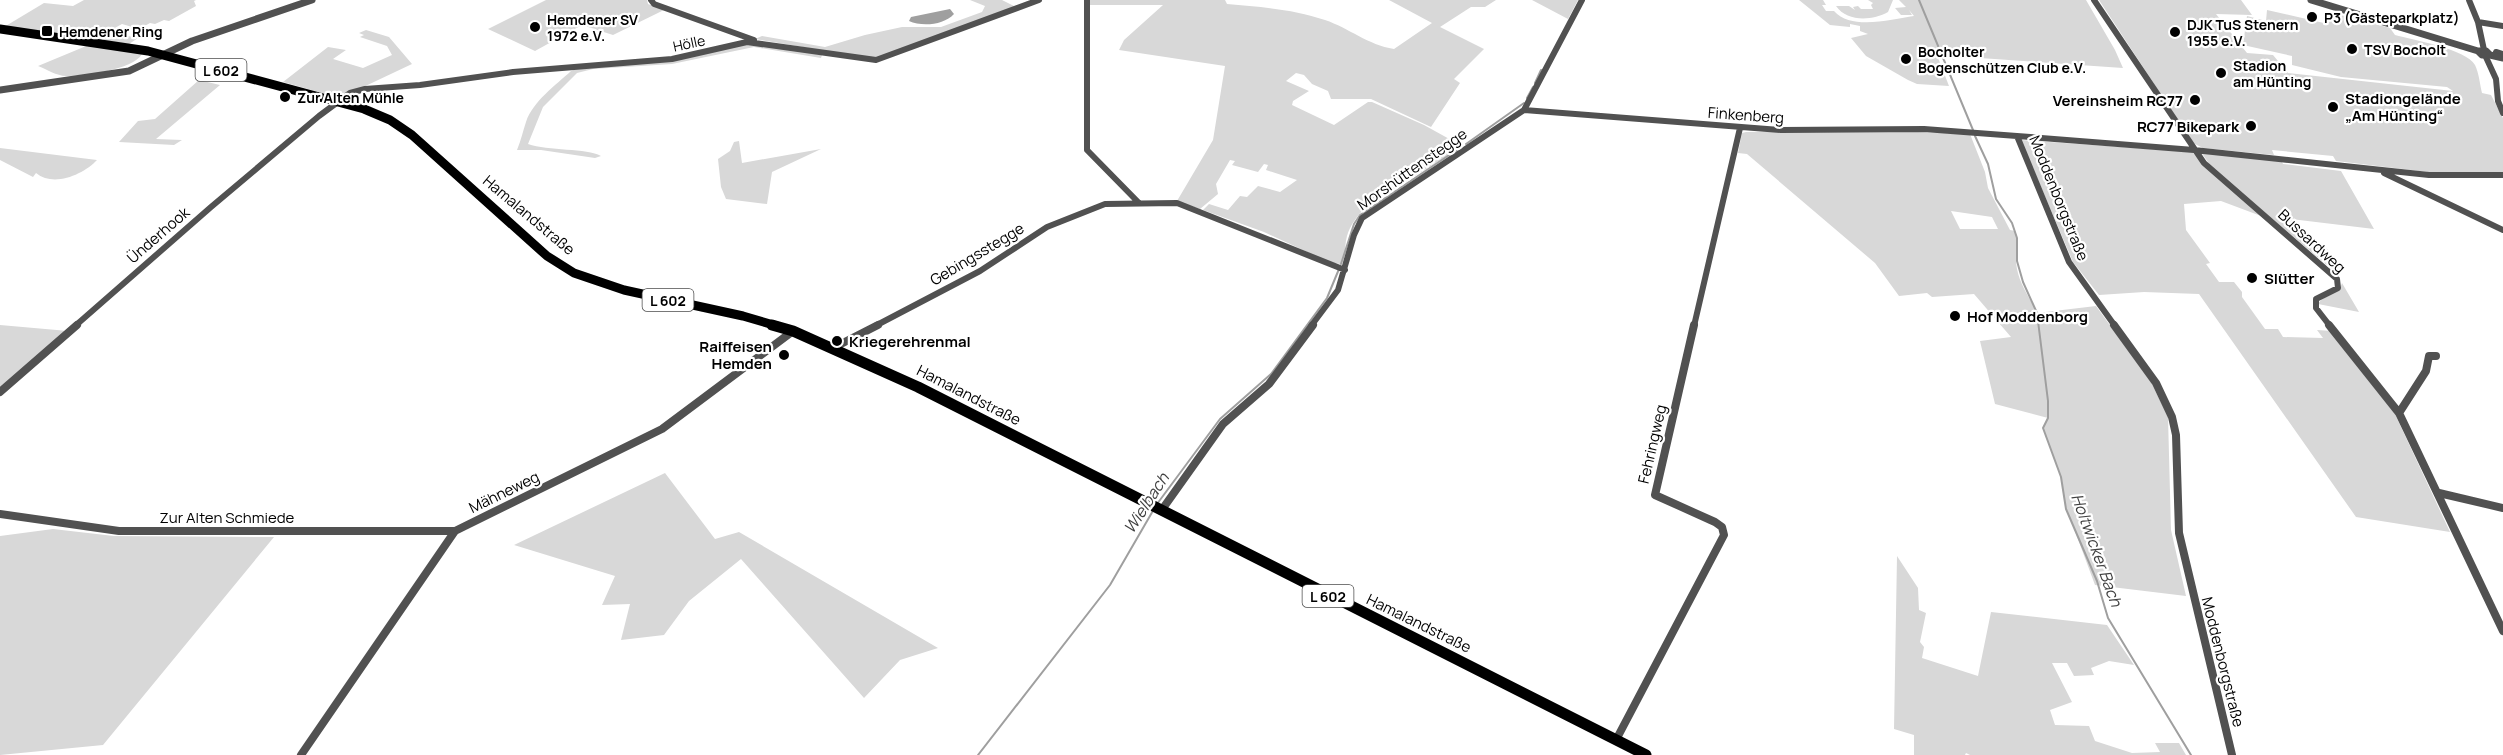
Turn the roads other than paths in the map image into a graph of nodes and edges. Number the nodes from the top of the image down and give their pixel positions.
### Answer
1 (312, 0) edge
2 (651, 0) edge
3 (1039, 0) edge
4 (1087, 0) edge
5 (1582, 0) edge
6 (2094, 0) edge
7 (2311, 0) edge
8 (2469, 0) edge
9 (2478, 22) junction
10 (2503, 26) edge
11 (0, 29) edge
12 (759, 42) junction
13 (2486, 53) junction
14 (163, 55) junction
15 (2503, 56) edge
16 (0, 90) edge
17 (337, 102) junction
18 (1524, 110) junction
19 (2503, 113) edge
20 (1740, 128) junction
21 (2017, 136) junction
22 (2194, 150) junction
23 (2378, 170) junction
24 (2503, 175) edge
25 (1139, 203) junction
26 (2503, 230) edge
27 (1345, 270) junction
28 (793, 331) junction
29 (833, 348) junction
30 (2436, 356) dead end
31 (0, 392) edge
32 (2399, 413) junction
33 (2439, 493) junction
34 (2503, 508) edge
35 (1157, 509) junction
36 (0, 514) edge
37 (455, 531) junction
38 (2503, 631) edge
39 (1616, 740) junction
40 (300, 755) edge
41 (1646, 755) edge
42 (2232, 755) edge

1 - 14 street
2 - 12 street
3 - 12 street, Hölle
4 - 25 street
5 - 18 street, Morshüttenstegge
6 - 22 street
7 - 13 street
8 - 9 street
9 - 10 street
9 - 13 street
11 - 14 main road, Hamalandstraße / L 602
12 - 17 street, Hölle
13 - 15 street
13 - 19 street
14 - 16 street
14 - 17 main road, Hamalandstraße / L 602
17 - 28 main road, Hamalandstraße / L 602
17 - 31 street, Ünderhook
18 - 20 street, Finkenberg
18 - 27 street, Morshüttenstegge
20 - 21 street, Finkenberg
20 - 39 street, Fehringweg
21 - 22 street, Moddenborgstraße
21 - 42 street, Moddenborgstraße
22 - 23 street, Moddenborgstraße
22 - 32 street, Bussardweg
23 - 24 street, Moddenborgstraße
23 - 26 street
25 - 27 street, Gebingsstegge
25 - 29 street, Gebingsstegge
27 - 35 street, Morshüttenstegge
28 - 29 main road, Hamalandstraße / L 602
28 - 37 street, Mähneweg
29 - 35 main road, Hamalandstraße / L 602
30 - 32 street
32 - 33 street, Bussardweg
33 - 34 street
33 - 38 street, Bussardweg
35 - 39 main road, Hamalandstraße / L 602
36 - 37 street, Zur Alten Schmiede
37 - 40 street, Mähneweg
39 - 41 main road, Hamalandstraße / L 602

